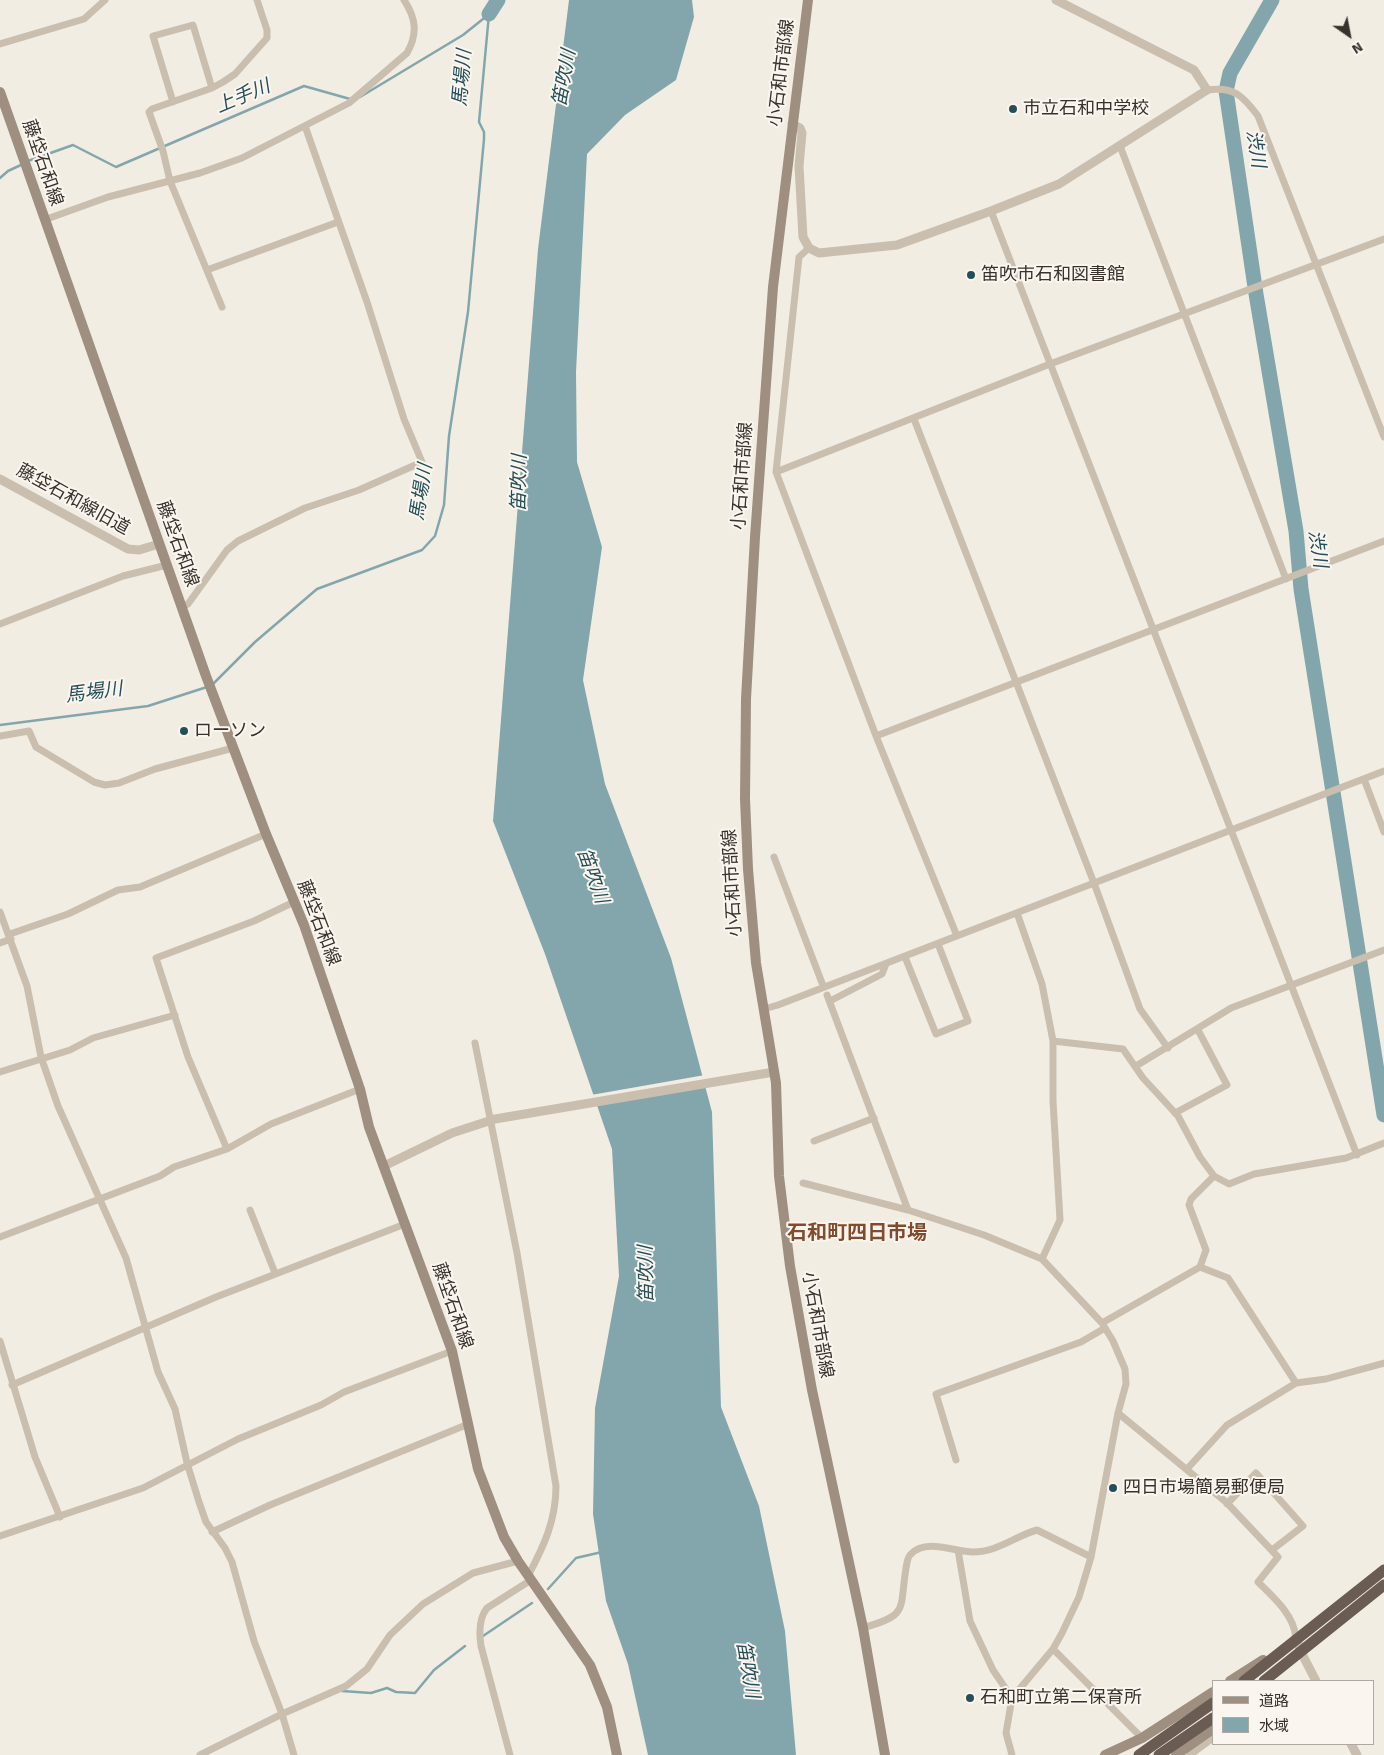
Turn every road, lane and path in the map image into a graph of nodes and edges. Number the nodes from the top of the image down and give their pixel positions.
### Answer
1 (257, 0) edge
2 (404, 0) edge
3 (808, 0) edge
4 (1056, 0) edge
5 (104, 1) edge
6 (0, 44) edge
7 (212, 88) junction
8 (1207, 90) junction
9 (0, 92) edge
10 (173, 102) junction
11 (792, 124) junction
12 (305, 126) junction
13 (1120, 146) junction
14 (170, 181) junction
15 (991, 212) junction
16 (44, 220) junction
17 (338, 222) junction
18 (1384, 240) edge
19 (809, 248) junction
20 (1317, 265) junction
21 (207, 270) junction
22 (222, 307) dead end
23 (1184, 314) junction
24 (1050, 364) junction
25 (914, 418) junction
26 (1384, 437) edge
27 (776, 472) junction
28 (0, 479) edge
29 (1384, 541) edge
30 (159, 544) junction
31 (167, 565) junction
32 (1290, 578) junction
33 (182, 607) junction
34 (0, 624) edge
35 (1152, 631) junction
36 (1016, 682) junction
37 (0, 736) edge
38 (876, 736) junction
39 (233, 748) junction
40 (1384, 771) edge
41 (1364, 779) junction
42 (1231, 830) junction
43 (1384, 832) edge
44 (266, 834) junction
45 (774, 857) dead end
46 (1094, 883) junction
47 (294, 902) junction
48 (0, 912) edge
49 (1017, 913) junction
50 (957, 936) junction
51 (11, 937) junction
52 (0, 943) edge
53 (938, 944) junction
54 (1384, 950) edge
55 (905, 957) junction
56 (886, 964) junction
57 (822, 984) dead end
58 (1291, 986) junction
59 (764, 1009) junction
60 (174, 1015) junction
61 (1198, 1030) junction
62 (1053, 1041) junction
63 (476, 1043) dead end
64 (1168, 1048) junction
65 (41, 1058) junction
66 (1136, 1066) junction
67 (0, 1072) edge
68 (774, 1072) junction
69 (360, 1089) junction
70 (1175, 1113) junction
71 (874, 1118) junction
72 (493, 1120) junction
73 (814, 1141) dead end
74 (1383, 1144) edge
75 (227, 1149) junction
76 (1356, 1155) junction
77 (384, 1166) junction
78 (1214, 1176) junction
79 (803, 1183) dead end
80 (101, 1198) junction
81 (250, 1210) dead end
82 (908, 1210) junction
83 (406, 1224) junction
84 (0, 1238) edge
85 (1042, 1259) junction
86 (1200, 1267) junction
87 (275, 1274) junction
88 (1103, 1325) junction
89 (144, 1327) junction
90 (0, 1341) edge
91 (452, 1351) junction
92 (1384, 1363) edge
93 (1296, 1383) junction
94 (12, 1385) junction
95 (1118, 1413) junction
96 (466, 1425) junction
97 (956, 1460) dead end
98 (187, 1464) junction
99 (1187, 1469) junction
100 (1228, 1504) junction
101 (60, 1517) junction
102 (212, 1532) junction
103 (0, 1536) edge
104 (958, 1550) junction
105 (1272, 1550) junction
106 (1092, 1557) junction
107 (518, 1562) junction
108 (1384, 1570) edge
109 (530, 1579) junction
110 (1384, 1585) edge
111 (863, 1628) junction
112 (1293, 1641) junction
113 (1053, 1649) junction
114 (1301, 1652) junction
115 (1232, 1680) edge
116 (1245, 1680) edge
117 (1265, 1680) edge
118 (1315, 1680) edge
119 (1212, 1693) edge
120 (1012, 1698) junction
121 (1212, 1704) edge
122 (282, 1714) junction
123 (1212, 1719) edge
124 (1212, 1730) edge
125 (1142, 1738) junction
126 (1212, 1739) edge
127 (200, 1755) edge
128 (294, 1755) edge
129 (510, 1755) edge
130 (617, 1755) edge
131 (885, 1755) edge
132 (1012, 1755) edge
133 (1105, 1755) edge
134 (1139, 1755) edge
135 (1160, 1755) edge
136 (1176, 1755) edge
137 (1190, 1755) edge

1 - 7 street
2 - 12 street
3 - 11 main road, 小石和市部線
4 - 8 street
5 - 6 street
7 - 10 street
7 - 10 street
8 - 13 street
8 - 20 street
9 - 16 main road, 藤垈石和線
10 - 14 street
11 - 19 street
11 - 59 main road, 小石和市部線
12 - 14 street
12 - 17 street
13 - 15 street
13 - 23 street
14 - 16 street
14 - 21 street
15 - 19 street
15 - 24 street
16 - 30 main road, 藤垈石和線
17 - 21 street
17 - 33 street
18 - 20 street
19 - 27 street
20 - 23 street
20 - 26 street
21 - 22 street
23 - 24 street
23 - 32 street
24 - 25 street
24 - 35 street
25 - 27 street
25 - 36 street
27 - 38 street
28 - 30 street, 藤垈石和線旧道
29 - 32 street
30 - 31 main road, 藤垈石和線
31 - 33 main road, 藤垈石和線
31 - 34 street
32 - 35 street
33 - 39 main road, 藤垈石和線
35 - 36 street
35 - 42 street
36 - 38 street
36 - 46 street
37 - 39 street
38 - 50 street
39 - 44 main road, 藤垈石和線
40 - 41 street
41 - 42 street
41 - 43 street
42 - 46 street
42 - 58 street
44 - 47 main road, 藤垈石和線
44 - 51 street
45 - 57 street
46 - 49 street
46 - 64 street
47 - 60 street
47 - 69 main road, 藤垈石和線
48 - 51 street
49 - 50 street
49 - 62 street
50 - 53 street
51 - 52 street
51 - 65 street
53 - 55 street
53 - 55 street
54 - 58 street
55 - 56 street
56 - 59 street
56 - 71 street
58 - 61 street
58 - 76 street
59 - 68 main road, 小石和市部線
60 - 65 street
60 - 75 street
61 - 64 street
61 - 70 street
62 - 66 street
62 - 85 street
63 - 72 street
64 - 66 street
65 - 67 street
65 - 80 street
66 - 70 street
68 - 72 street
68 - 111 main road, 小石和市部線
69 - 75 street
69 - 77 main road, 藤垈石和線
70 - 78 street
71 - 73 street
71 - 82 street
72 - 77 street
72 - 109 street
74 - 76 street
75 - 80 street
76 - 78 street
77 - 83 main road, 藤垈石和線
78 - 86 street
79 - 82 street
80 - 84 street
80 - 89 street
81 - 87 street
82 - 85 street
83 - 87 street
83 - 91 main road, 藤垈石和線
85 - 88 street
86 - 88 street
86 - 93 street
87 - 89 street
88 - 95 street
88 - 97 street
89 - 94 street
89 - 98 street
90 - 94 street
91 - 96 main road, 藤垈石和線
91 - 98 street
92 - 93 street
93 - 99 street
94 - 101 street
95 - 99 street
95 - 106 street
96 - 102 street
96 - 107 main road, 藤垈石和線
98 - 101 street
98 - 102 street
99 - 100 street
100 - 105 street
100 - 105 street
101 - 103 street
102 - 122 street
104 - 106 street
104 - 111 street
104 - 120 street
105 - 112 street
106 - 113 street
107 - 109 main road, 藤垈石和線
107 - 122 street
108 - 112 highway
109 - 129 street
109 - 130 main road, 藤垈石和線
110 - 114 highway
111 - 131 main road, 小石和市部線
112 - 114 street
112 - 115 main road
112 - 116 highway
113 - 120 street
113 - 125 street
114 - 117 highway
114 - 118 street
119 - 125 main road
120 - 132 street
121 - 134 highway
122 - 127 street
122 - 128 street
123 - 135 highway
124 - 136 main road
125 - 133 main road
126 - 137 street

